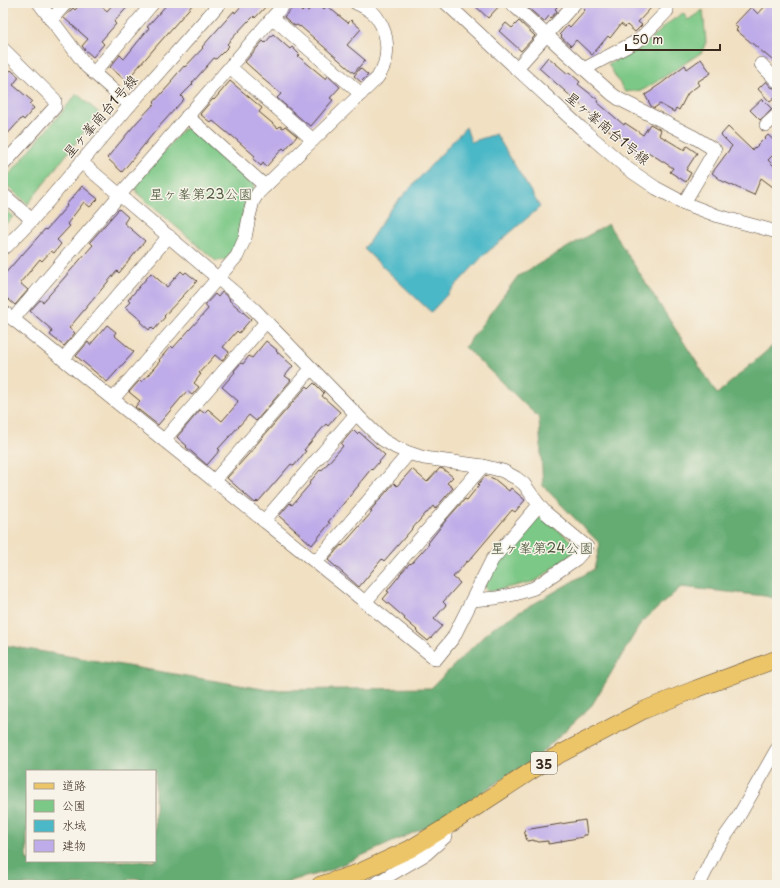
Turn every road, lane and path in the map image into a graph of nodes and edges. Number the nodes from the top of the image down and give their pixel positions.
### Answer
1 (39, 3) edge
2 (66, 3) edge
3 (154, 3) edge
4 (220, 3) edge
5 (285, 3) edge
6 (356, 3) edge
7 (446, 3) edge
8 (511, 3) edge
9 (575, 3) edge
10 (668, 3) edge
11 (273, 18) junction
12 (51, 20) junction
13 (546, 35) junction
14 (5, 57) edge
15 (761, 64) dead end
16 (230, 67) junction
17 (516, 69) junction
18 (584, 69) junction
19 (94, 73) junction
20 (777, 81) edge
21 (361, 94) junction
22 (130, 105) junction
23 (777, 115) edge
24 (187, 116) junction
25 (766, 126) dead end
26 (313, 140) junction
27 (81, 162) junction
28 (3, 165) edge
29 (266, 186) junction
30 (3, 194) edge
31 (120, 194) junction
32 (684, 203) junction
33 (32, 220) junction
34 (777, 232) edge
35 (169, 236) junction
36 (3, 248) edge
37 (218, 278) junction
38 (8, 315) edge
39 (266, 322) junction
40 (63, 359) junction
41 (311, 368) junction
42 (113, 399) junction
43 (356, 414) junction
44 (164, 440) junction
45 (409, 453) junction
46 (483, 466) junction
47 (214, 481) junction
48 (539, 505) junction
49 (264, 521) junction
50 (316, 562) junction
51 (472, 600) junction
52 (366, 602) junction
53 (777, 659) edge
54 (777, 749) edge
55 (446, 827) junction
56 (320, 885) edge
57 (373, 885) edge
58 (699, 885) edge

1 - 12 street
2 - 12 street
3 - 19 street
4 - 22 street, 星ヶ峯南台1号線
5 - 11 street
6 - 21 street
7 - 17 street, 星ヶ峯南台1号線
8 - 13 street
9 - 13 street
10 - 18 street
11 - 16 street
11 - 21 street
12 - 19 street
13 - 17 street
13 - 18 street
14 - 28 street
15 - 20 street
16 - 24 street
16 - 26 street
17 - 32 street, 星ヶ峯南台1号線
18 - 32 street
19 - 22 street
21 - 26 street
22 - 27 street, 星ヶ峯南台1号線
23 - 25 street
24 - 29 street
24 - 31 street
26 - 29 street
27 - 31 street
27 - 33 street, 星ヶ峯南台1号線
29 - 37 street
30 - 33 street
31 - 35 street
31 - 38 street
32 - 34 street, 星ヶ峯南台1号線
33 - 36 street, 星ヶ峯南台1号線
35 - 37 street
35 - 40 street
37 - 39 street
37 - 42 street
38 - 40 street
39 - 41 street
39 - 44 street
40 - 42 street
41 - 43 street
41 - 47 street
42 - 44 street
43 - 45 street
43 - 49 street
44 - 47 street
45 - 46 street
45 - 50 street
46 - 48 street
46 - 52 street
47 - 49 street
48 - 51 street
48 - 51 street
49 - 50 street
50 - 52 street
51 - 52 street
53 - 55 main road, 35
54 - 58 street
55 - 56 main road, 35
55 - 57 street

